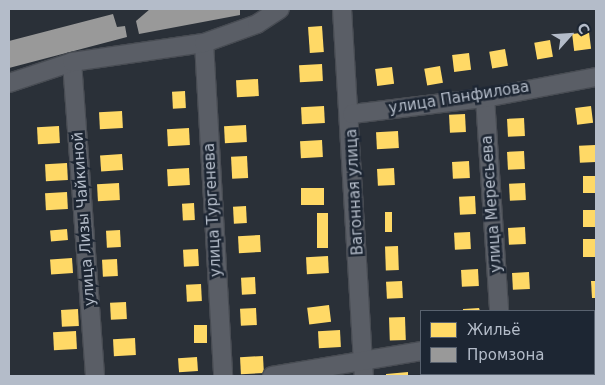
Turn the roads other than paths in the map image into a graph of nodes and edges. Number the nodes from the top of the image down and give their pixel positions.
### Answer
1 (280, 9) edge
2 (342, 9) edge
3 (204, 43) junction
4 (72, 62) junction
5 (596, 77) edge
6 (9, 83) edge
7 (486, 98) junction
8 (352, 114) junction
9 (499, 310) edge
10 (420, 351) edge
11 (363, 368) edge
12 (95, 376) edge
13 (223, 376) edge
14 (272, 376) edge

1 - 3 street
2 - 8 street, Вагонная улица
3 - 4 street
3 - 13 street, улица Тургенева
4 - 6 street
4 - 12 street, улица Лизы Чайкиной
5 - 7 street, улица Панфилова
7 - 8 street, улица Панфилова
7 - 9 street, улица Мересьева
8 - 11 street, Вагонная улица
10 - 11 street
11 - 14 street

